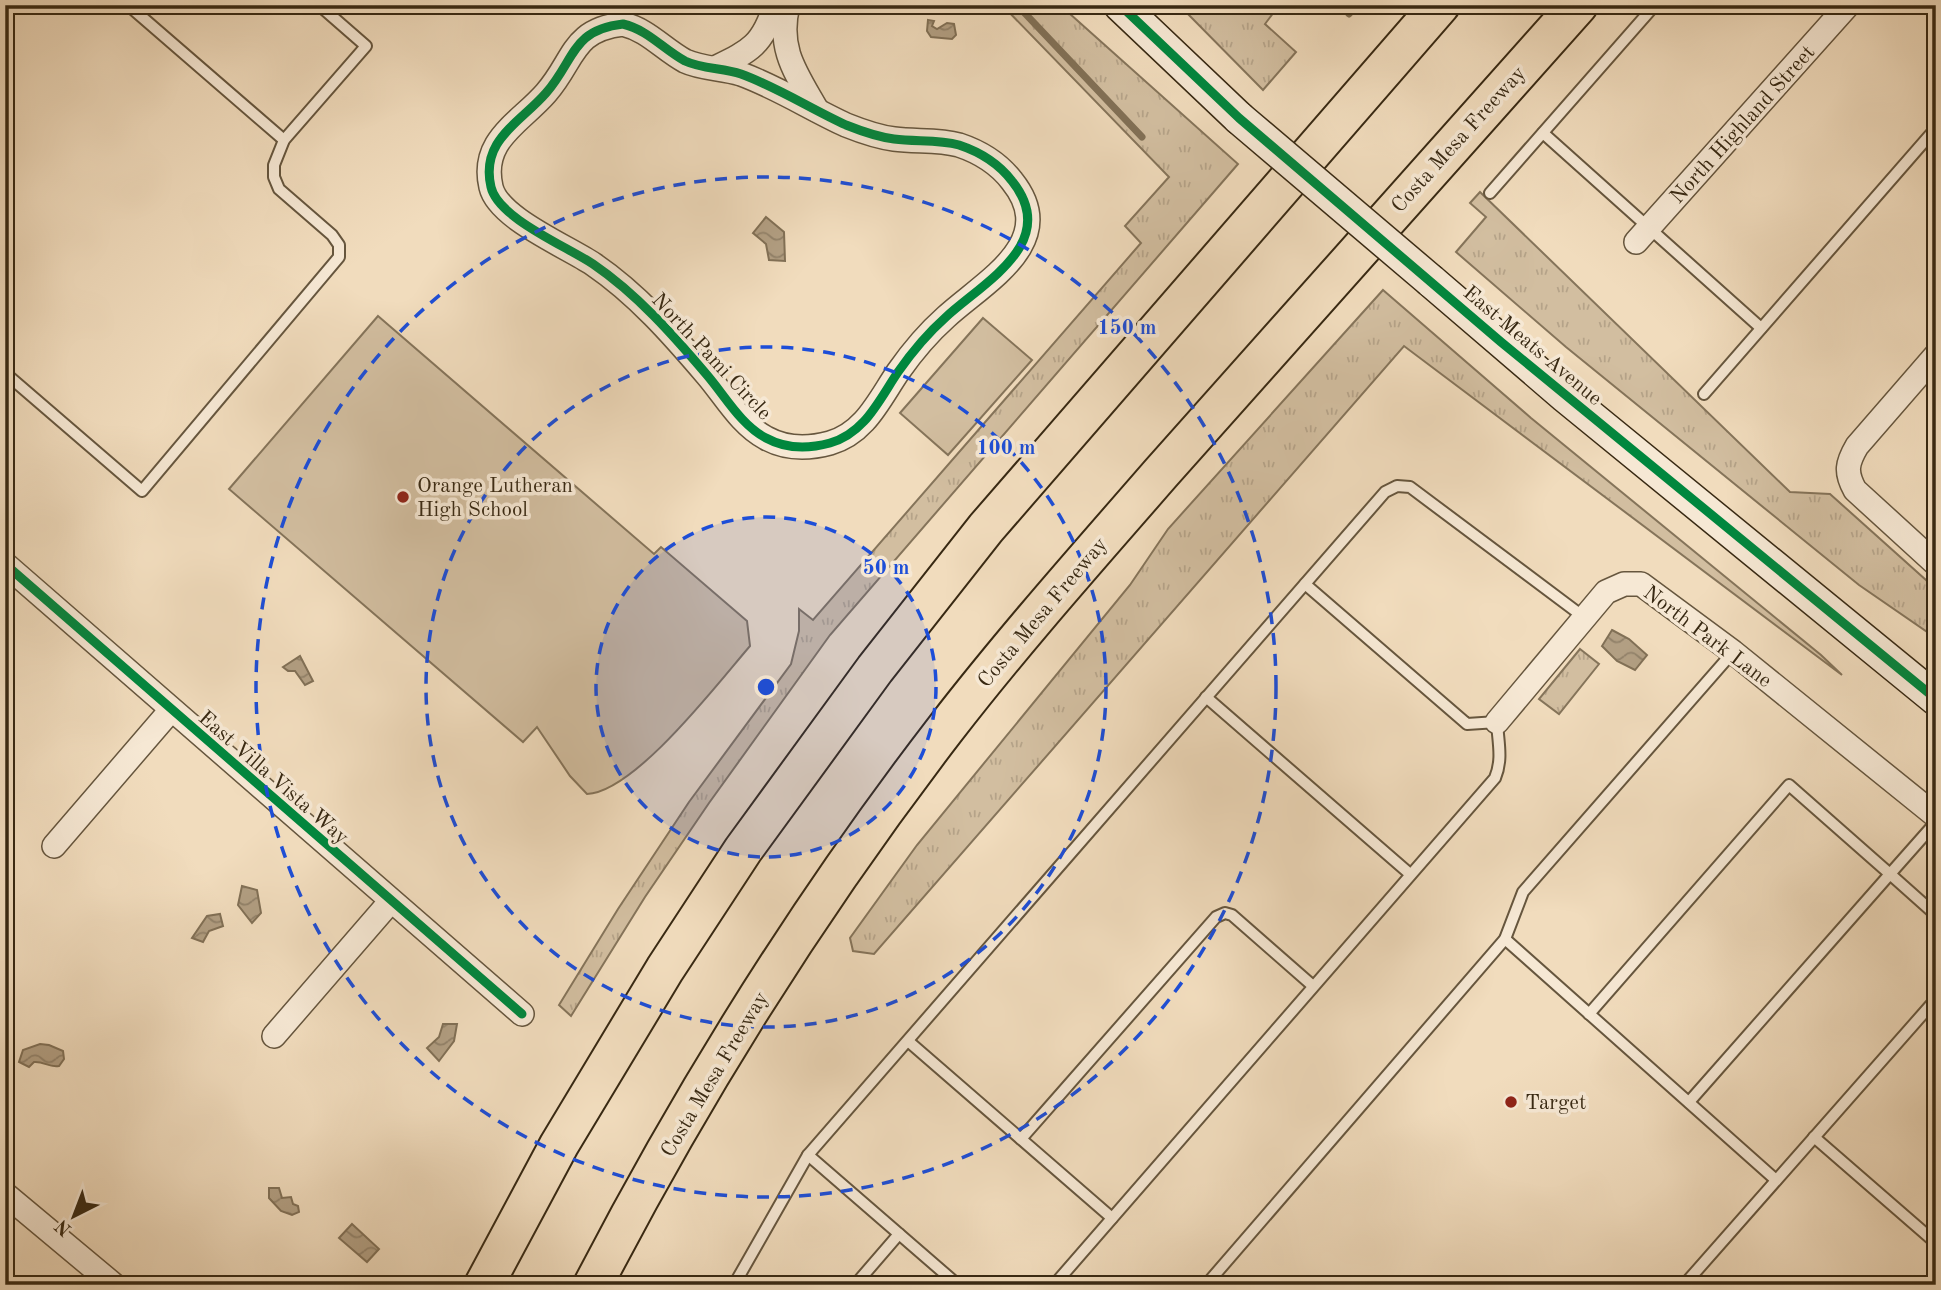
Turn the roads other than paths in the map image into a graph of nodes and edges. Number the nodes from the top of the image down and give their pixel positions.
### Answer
1 (128, 5) edge
2 (319, 5) edge
3 (775, 5) edge
4 (788, 5) edge
5 (1120, 5) edge
6 (1440, 5) edge
7 (1578, 5) edge
8 (1655, 5) edge
9 (1848, 5) edge
10 (715, 68) junction
11 (817, 110) junction
12 (1936, 128) edge
13 (1543, 133) junction
14 (284, 140) junction
15 (1490, 193) dead end
16 (1642, 234) junction
17 (1761, 328) junction
18 (1936, 355) edge
19 (5, 373) edge
20 (1704, 394) dead end
21 (5, 564) edge
22 (1936, 564) edge
23 (1305, 584) junction
24 (1585, 618) junction
25 (1733, 652) junction
26 (1206, 697) junction
27 (1936, 699) edge
28 (171, 710) junction
29 (1497, 722) junction
30 (1936, 816) edge
31 (1936, 822) edge
32 (54, 846) dead end
33 (1410, 874) junction
34 (1890, 874) junction
35 (390, 902) junction
36 (1936, 915) edge
37 (1504, 939) junction
38 (1313, 986) junction
39 (1936, 999) edge
40 (522, 1014) dead end
41 (1589, 1014) junction
42 (274, 1035) dead end
43 (908, 1041) junction
44 (1689, 1102) junction
45 (1814, 1137) junction
46 (1021, 1139) junction
47 (808, 1155) junction
48 (1776, 1180) junction
49 (5, 1194) edge
50 (1112, 1219) junction
51 (899, 1234) junction
52 (1936, 1243) edge
53 (114, 1285) edge
54 (484, 1285) edge
55 (593, 1285) edge
56 (734, 1285) edge
57 (855, 1285) edge
58 (958, 1285) edge
59 (1054, 1285) edge
60 (1206, 1285) edge
61 (1684, 1285) edge

1 - 14 lane
2 - 14 lane
3 - 10 street
4 - 11 street
5 - 27 street, East Meats Avenue, bridge
6 - 54 highway
7 - 55 highway, Costa Mesa Freeway
8 - 13 lane
9 - 16 street, North Highland Street
10 - 11 street, North Pami Circle
10 - 11 street, North Pami Circle
12 - 17 lane
13 - 15 lane
13 - 16 lane
14 - 19 lane
16 - 17 lane
17 - 20 lane
18 - 22 street
21 - 28 street, East Villa Vista Way
23 - 24 lane
23 - 26 lane
23 - 29 lane
24 - 25 street, North Park Lane
24 - 29 street, North Park Lane
25 - 30 street, North Park Lane
25 - 37 lane
26 - 33 lane
26 - 43 lane
28 - 32 street
28 - 35 street, East Villa Vista Way
29 - 33 lane
31 - 34 lane
33 - 38 lane
34 - 36 lane
34 - 41 lane
34 - 44 lane
35 - 40 street, East Villa Vista Way
35 - 42 street
37 - 41 lane
37 - 60 lane
38 - 46 lane
38 - 50 lane
39 - 45 lane
41 - 44 lane
43 - 46 lane
43 - 47 lane
44 - 48 lane
45 - 48 lane
45 - 52 lane
46 - 50 lane
47 - 51 lane
47 - 56 lane
48 - 61 lane
49 - 53 street
50 - 59 lane
51 - 57 lane
51 - 58 lane

